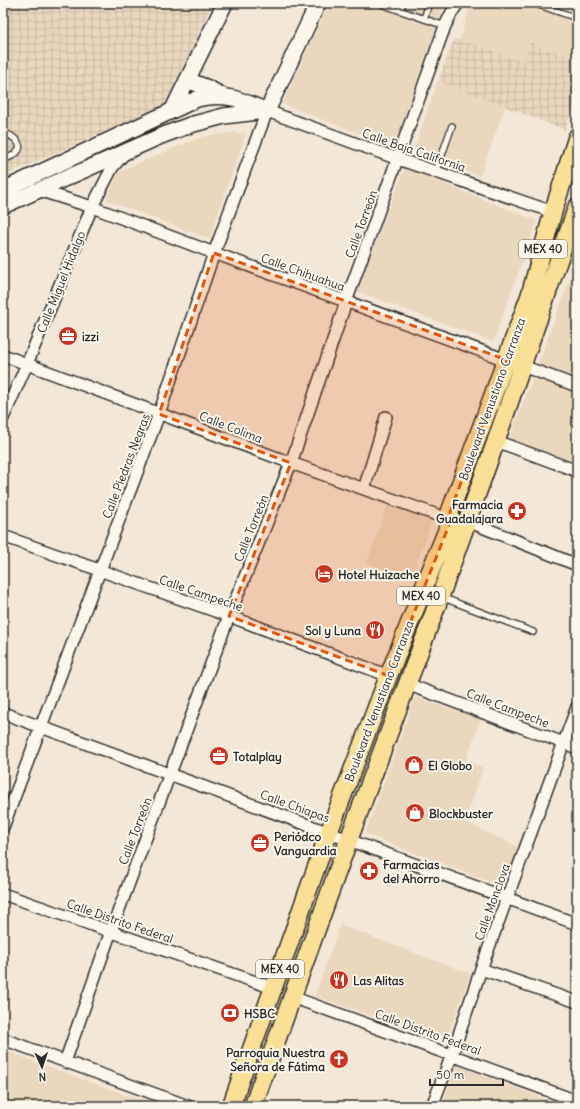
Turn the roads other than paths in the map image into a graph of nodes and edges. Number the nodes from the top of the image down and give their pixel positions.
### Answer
1 (223, 3) edge
2 (318, 3) edge
3 (382, 3) edge
4 (403, 3) edge
5 (429, 3) edge
6 (458, 3) edge
7 (533, 3) edge
8 (400, 10) junction
9 (577, 18) edge
10 (424, 19) junction
11 (445, 26) junction
12 (187, 80) junction
13 (224, 96) junction
14 (173, 110) junction
15 (267, 111) junction
16 (144, 124) junction
17 (452, 126) dead end
18 (3, 133) edge
19 (577, 137) edge
20 (151, 140) junction
21 (127, 152) junction
22 (398, 159) junction
23 (3, 160) edge
24 (436, 172) junction
25 (20, 182) junction
26 (3, 190) edge
27 (40, 190) junction
28 (3, 206) edge
29 (92, 207) junction
30 (577, 208) edge
31 (553, 212) junction
32 (214, 253) junction
33 (346, 302) junction
34 (3, 355) edge
35 (507, 360) junction
36 (27, 364) junction
37 (523, 366) junction
38 (577, 386) edge
39 (159, 414) junction
40 (386, 417) dead end
41 (3, 418) edge
42 (496, 441) junction
43 (291, 463) junction
44 (577, 471) edge
45 (364, 489) junction
46 (459, 521) junction
47 (3, 536) edge
48 (577, 565) edge
49 (99, 571) junction
50 (440, 596) junction
51 (229, 616) junction
52 (532, 632) dead end
53 (389, 676) junction
54 (407, 684) junction
55 (577, 707) edge
56 (3, 713) edge
57 (42, 726) junction
58 (564, 743) junction
59 (577, 748) edge
60 (170, 774) junction
61 (3, 827) edge
62 (329, 832) junction
63 (349, 839) junction
64 (3, 894) edge
65 (507, 899) junction
66 (577, 924) edge
67 (111, 931) junction
68 (482, 969) junction
69 (273, 988) junction
70 (292, 997) junction
71 (577, 1002) edge
72 (3, 1039) edge
73 (452, 1055) junction
74 (65, 1062) junction
75 (577, 1101) edge
76 (188, 1106) edge
77 (231, 1106) edge
78 (253, 1106) edge
79 (432, 1106) edge

1 - 12 main road
2 - 15 main road
3 - 8 lane
4 - 8 lane
5 - 10 lane
6 - 11 street, Calle Torreón
7 - 9 lane
8 - 10 lane
10 - 11 lane
11 - 22 street, Calle Torreón
12 - 13 main road
12 - 14 main road
13 - 14 main road
13 - 15 main road
14 - 16 main road
15 - 20 main road
15 - 22 street, Calle Baja California
15 - 32 street, Calle Piedras Negras
16 - 20 main road
16 - 25 main road
17 - 24 lane
18 - 23 lane
19 - 31 main road, Boulevard Venustiano Carranza / MEX 40
20 - 21 main road
21 - 27 main road
21 - 29 street, Calle Miguel Hidalgo
22 - 24 street, Calle Baja California
22 - 33 street, Calle Torreón
24 - 31 street, Calle Baja California
25 - 26 main road
25 - 27 street, Calle Chihuahua
27 - 28 main road
27 - 29 street, Calle Chihuahua
29 - 32 street, Calle Chihuahua
29 - 36 street, Calle Miguel Hidalgo
30 - 37 main road, Boulevard Venustiano Carranza / MEX 40
31 - 35 main road, Boulevard Venustiano Carranza / MEX 40
32 - 33 street, Calle Chihuahua
32 - 39 street, Calle Piedras Negras
33 - 35 street, Calle Chihuahua
33 - 43 street, Calle Torreón
34 - 36 street, Calle Colima
35 - 37 street, Calle Chihuahua
35 - 46 main road, Boulevard Venustiano Carranza / MEX 40
36 - 39 street, Calle Colima
36 - 41 street, Calle Miguel Hidalgo
37 - 38 street, Calle Chihuahua
37 - 42 main road, Boulevard Venustiano Carranza / MEX 40
39 - 43 street, Calle Colima
39 - 49 street, Calle Piedras Negras
40 - 45 street
42 - 44 street
42 - 46 main road, Boulevard Venustiano Carranza / MEX 40
43 - 45 street, Calle Colima
43 - 51 street, Calle Torreón
45 - 46 street, Calle Colima
46 - 48 street, Calle Colima
46 - 50 main road, Boulevard Venustiano Carranza / MEX 40
46 - 53 main road, Boulevard Venustiano Carranza / MEX 40
47 - 49 street, Calle Campeche
49 - 51 street, Calle Campeche
49 - 57 street, Calle Piedras Negras
50 - 52 lane
50 - 54 main road, Boulevard Venustiano Carranza / MEX 40
51 - 53 street, Calle Campeche
51 - 60 street, Calle Torreón
53 - 62 main road, Boulevard Venustiano Carranza / MEX 40
54 - 58 street, Calle Campeche
54 - 63 main road, Boulevard Venustiano Carranza / MEX 40
55 - 58 street, Calle Monclova
56 - 57 street, Calle Chiapas
57 - 60 street, Calle Chiapas
57 - 61 street, Calle Piedras Negras
58 - 59 street, Calle Campeche
58 - 65 street, Calle Monclova
60 - 62 street, Calle Chiapas
60 - 67 street, Calle Torreón
62 - 63 street, Calle Chiapas
62 - 69 main road, Boulevard Venustiano Carranza / MEX 40
63 - 65 street, Calle Chiapas
63 - 70 main road, Boulevard Venustiano Carranza / MEX 40
64 - 67 street, Calle Distrito Federal
65 - 66 street, Calle Chiapas
65 - 68 street, Calle Monclova
67 - 69 street, Calle Distrito Federal
67 - 74 street, Calle Torreón
68 - 71 street
68 - 73 street, Calle Monclova
69 - 77 main road, Boulevard Venustiano Carranza / MEX 40
70 - 73 street, Calle Distrito Federal
70 - 78 main road, Boulevard Venustiano Carranza / MEX 40
72 - 74 street
73 - 75 street, Calle Distrito Federal
73 - 79 street, Calle Monclova
74 - 76 street

